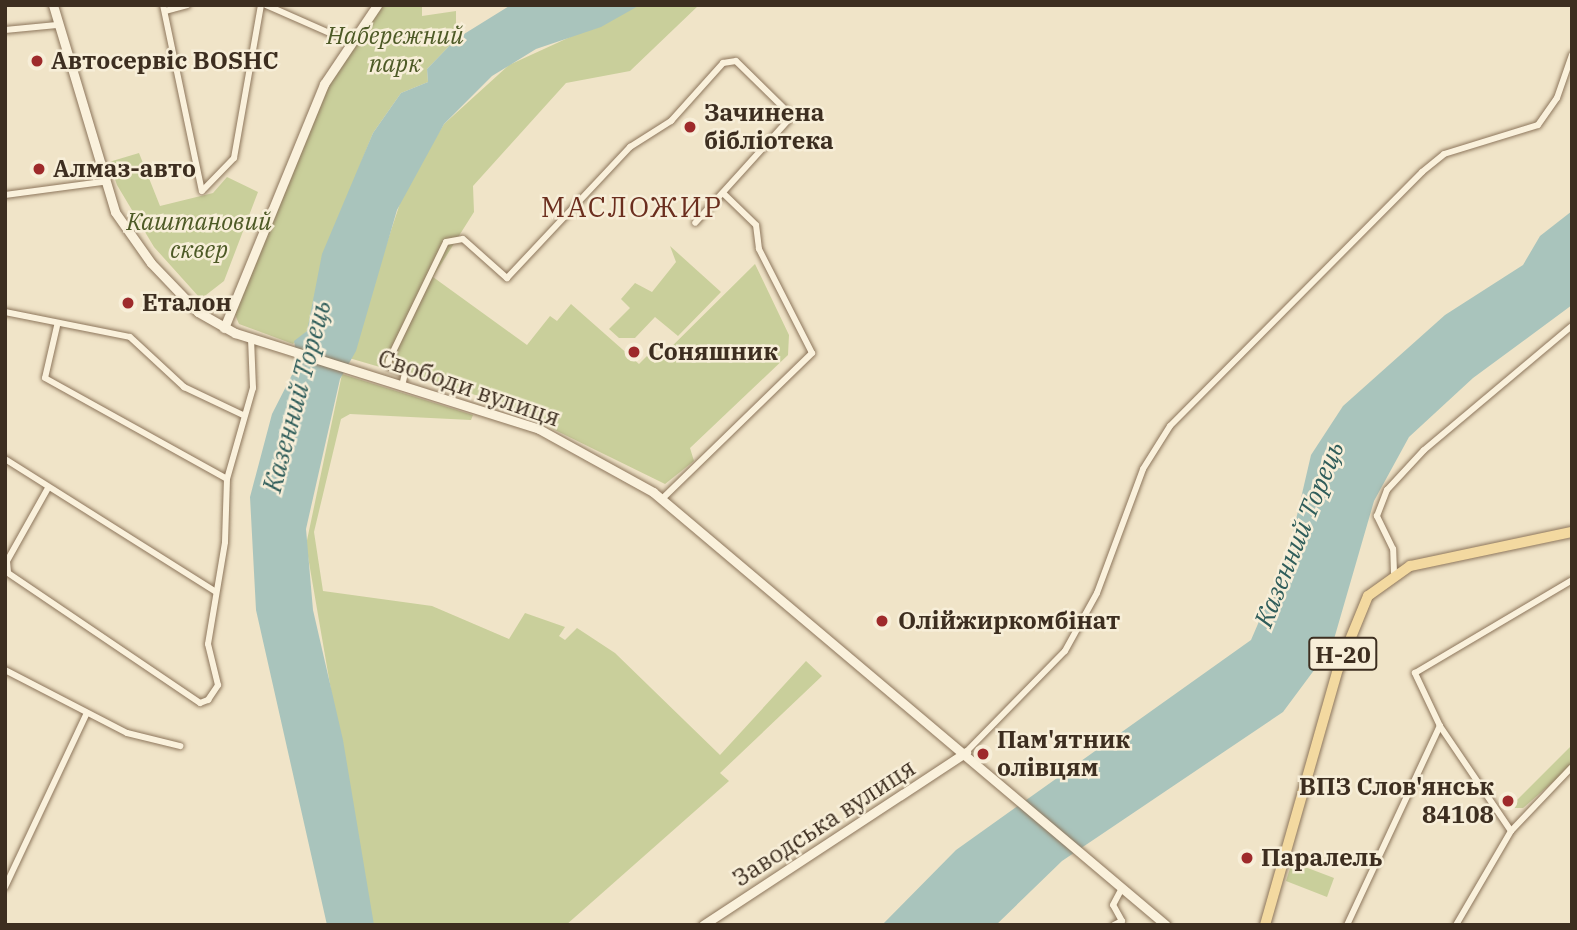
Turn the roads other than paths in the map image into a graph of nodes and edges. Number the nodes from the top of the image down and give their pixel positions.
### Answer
1 (53, 5) edge
2 (187, 5) edge
3 (264, 5) edge
4 (377, 5) edge
5 (164, 8) edge
6 (57, 25) junction
7 (5, 30) edge
8 (350, 42) junction
9 (1572, 55) edge
10 (102, 182) junction
11 (723, 193) junction
12 (5, 195) edge
13 (695, 223) dead end
14 (5, 312) edge
15 (57, 326) junction
16 (1572, 326) edge
17 (224, 328) junction
18 (251, 338) junction
19 (402, 386) junction
20 (243, 415) junction
21 (5, 459) edge
22 (227, 479) junction
23 (48, 488) junction
24 (663, 498) junction
25 (1572, 532) edge
26 (1394, 573) junction
27 (1572, 580) edge
28 (216, 592) junction
29 (5, 670) edge
30 (87, 713) junction
31 (1440, 726) junction
32 (180, 746) dead end
33 (967, 752) junction
34 (1572, 767) edge
35 (1511, 831) junction
36 (5, 887) edge
37 (1122, 888) junction
38 (703, 925) edge
39 (1114, 925) edge
40 (1166, 925) edge
41 (1265, 925) edge
42 (1347, 925) edge
43 (1456, 925) edge

1 - 6 main road, Свободи вулиця
2 - 5 street
3 - 5 street
3 - 8 street
4 - 8 main road
6 - 7 street
6 - 10 main road, Свободи вулиця
8 - 17 main road
9 - 33 street
10 - 12 street
10 - 17 main road, Свободи вулиця
11 - 13 street
11 - 19 street
11 - 24 street
14 - 15 street
15 - 20 street
15 - 22 street
16 - 26 street
17 - 18 main road, Свободи вулиця
18 - 19 main road, Свободи вулиця
18 - 20 street
19 - 24 main road, Свободи вулиця
20 - 22 street
21 - 23 street
22 - 28 street
23 - 28 street
23 - 28 street
24 - 33 main road, Свободи вулиця
25 - 26 main road, Н-20
26 - 41 main road, Н-20
27 - 31 street
29 - 30 street
30 - 32 street
30 - 36 street
31 - 35 street
31 - 42 street
33 - 37 main road, Свободи вулиця
33 - 38 main road, Заводська вулиця
34 - 35 street
35 - 43 street
37 - 39 street
37 - 40 main road, Свободи вулиця

